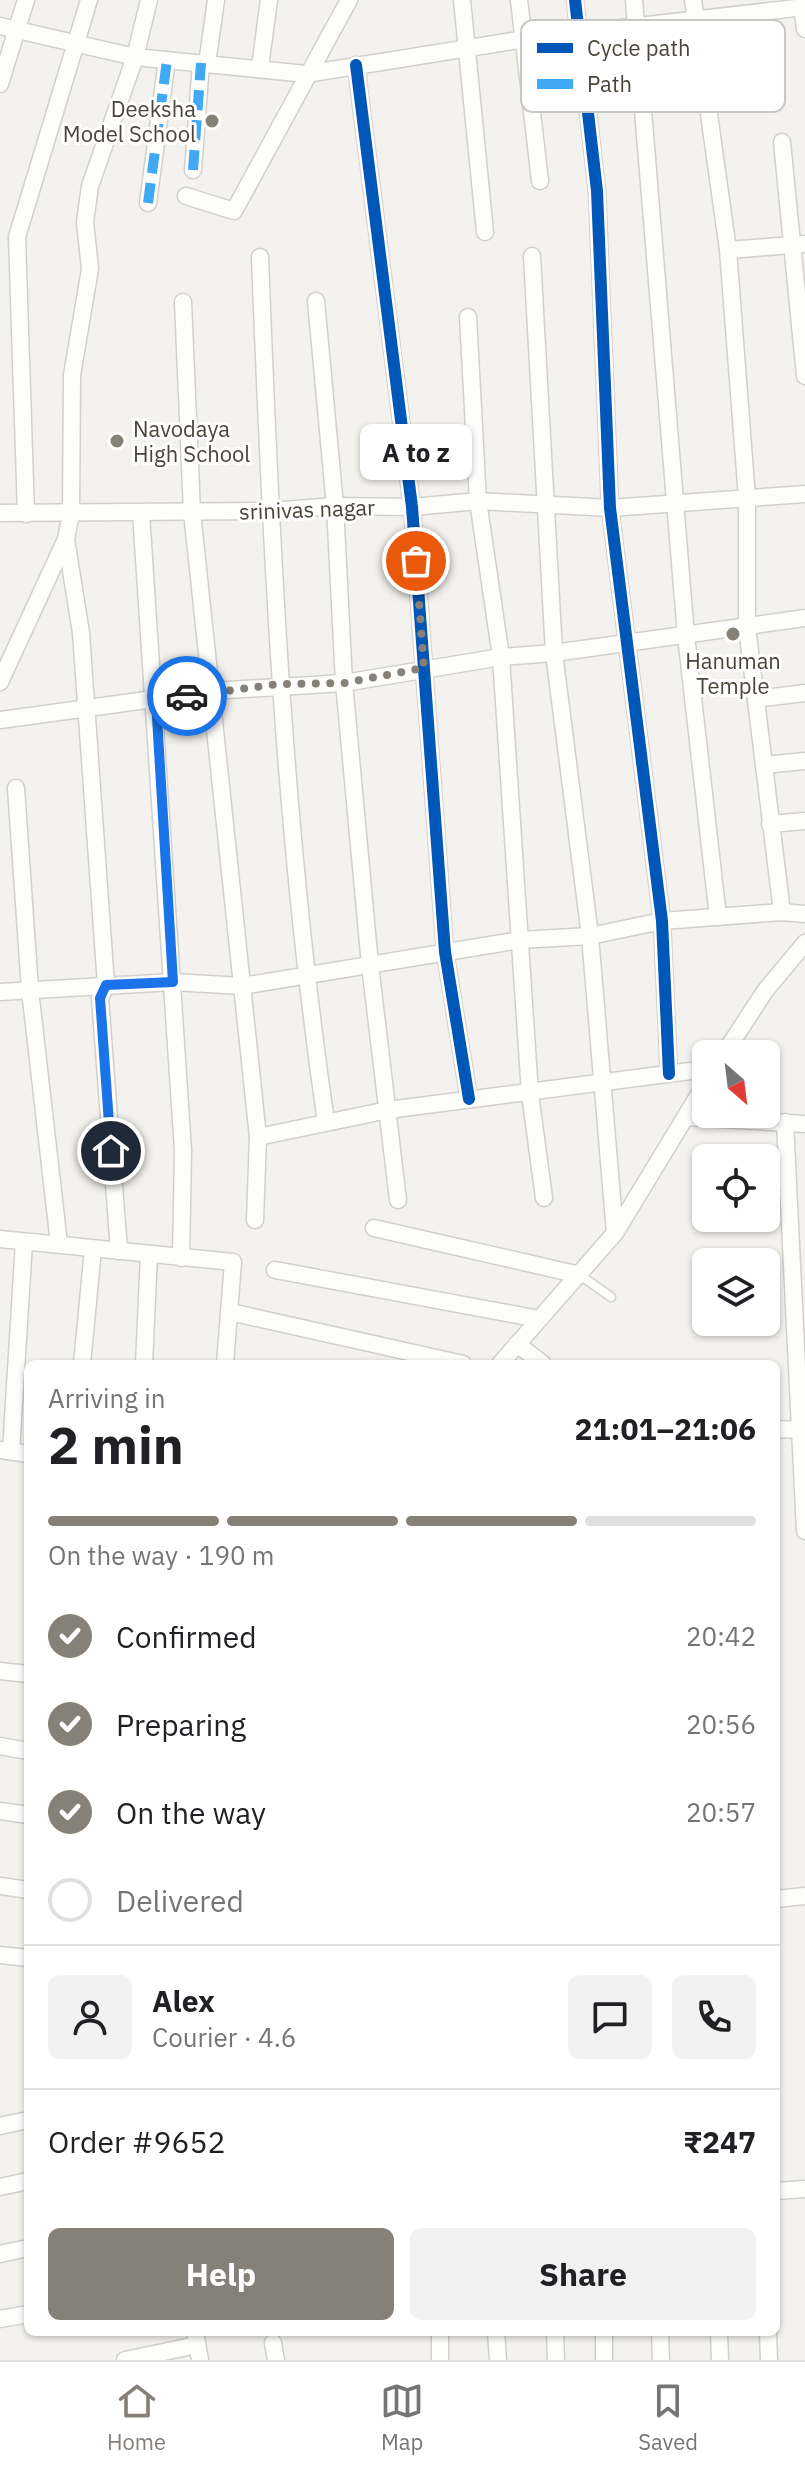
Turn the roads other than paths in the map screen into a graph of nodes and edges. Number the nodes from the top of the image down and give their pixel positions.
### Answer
1 (26, 0) edge
2 (89, 0) edge
3 (149, 0) edge
4 (216, 0) edge
5 (269, 0) edge
6 (349, 0) edge
7 (462, 0) edge
8 (519, 0) edge
9 (575, 0) edge
10 (634, 0) edge
11 (693, 0) edge
12 (804, 7) edge
13 (522, 20) edge
14 (577, 20) edge
15 (636, 20) edge
16 (695, 20) edge
17 (703, 20) edge
18 (7, 27) edge
19 (805, 29) edge
20 (521, 40) edge
21 (74, 45) junction
22 (469, 47) junction
23 (135, 57) junction
24 (167, 60) junction
25 (204, 64) junction
26 (356, 65) junction
27 (260, 67) junction
28 (306, 74) junction
29 (0, 84) edge
30 (533, 112) edge
31 (588, 112) edge
32 (644, 112) edge
33 (708, 112) edge
34 (782, 142) dead end
35 (193, 170) dead end
36 (540, 181) dead end
37 (186, 196) dead end
38 (148, 203) dead end
39 (485, 232) dead end
40 (798, 244) edge
41 (728, 250) junction
42 (532, 256) dead end
43 (260, 257) dead end
44 (316, 301) dead end
45 (183, 302) dead end
46 (468, 317) dead end
47 (805, 376) edge
48 (805, 494) edge
49 (747, 498) junction
50 (478, 501) junction
51 (548, 502) junction
52 (676, 503) junction
53 (335, 506) junction
54 (412, 507) junction
55 (610, 508) junction
56 (270, 511) junction
57 (192, 512) junction
58 (0, 513) edge
59 (141, 513) junction
60 (26, 514) junction
61 (71, 514) junction
62 (66, 539) junction
63 (805, 618) edge
64 (747, 627) junction
65 (686, 636) junction
66 (629, 641) junction
67 (554, 653) junction
68 (501, 657) junction
69 (424, 668) junction
70 (0, 682) edge
71 (344, 683) junction
72 (279, 684) junction
73 (212, 691) junction
74 (805, 693) edge
75 (756, 699) junction
76 (156, 701) junction
77 (86, 707) junction
78 (0, 720) edge
79 (805, 761) edge
80 (764, 765) junction
81 (16, 788) dead end
82 (805, 821) edge
83 (770, 824) junction
84 (782, 912) junction
85 (805, 914) edge
86 (718, 917) junction
87 (662, 921) junction
88 (590, 936) junction
89 (520, 940) junction
90 (805, 943) edge
91 (445, 952) junction
92 (370, 965) junction
93 (305, 977) junction
94 (173, 982) junction
95 (106, 985) junction
96 (242, 986) junction
97 (30, 990) junction
98 (0, 992) edge
99 (733, 1040) edge
100 (692, 1071) edge
101 (669, 1074) junction
102 (602, 1084) junction
103 (530, 1094) junction
104 (469, 1099) junction
105 (692, 1107) edge
106 (388, 1110) junction
107 (686, 1117) junction
108 (326, 1122) junction
109 (785, 1122) junction
110 (805, 1124) edge
111 (258, 1137) junction
112 (544, 1198) dead end
113 (398, 1200) dead end
114 (255, 1220) dead end
115 (374, 1228) dead end
116 (615, 1233) junction
117 (0, 1239) edge
118 (24, 1242) junction
119 (59, 1244) junction
120 (93, 1249) junction
121 (119, 1251) junction
122 (149, 1254) junction
123 (181, 1258) junction
124 (275, 1270) dead end
125 (580, 1275) junction
126 (611, 1297) dead end
127 (230, 1312) junction
128 (539, 1319) junction
129 (517, 1344) junction
130 (82, 1360) edge
131 (144, 1360) edge
132 (225, 1360) edge
133 (445, 1360) edge
134 (503, 1360) edge
135 (538, 1360) edge
136 (780, 1429) edge
137 (802, 1430) edge
138 (5, 1450) edge
139 (805, 1531) edge
140 (0, 1671) edge
141 (24, 1674) edge
142 (0, 1746) edge
143 (24, 1750) edge
144 (0, 1811) edge
145 (24, 1814) edge
146 (0, 1886) edge
147 (24, 1889) edge
148 (805, 1896) edge
149 (780, 1899) edge
150 (0, 1955) edge
151 (24, 1958) edge
152 (24, 2121) edge
153 (0, 2126) edge
154 (24, 2182) edge
155 (0, 2187) edge
156 (805, 2189) edge
157 (780, 2191) edge
158 (24, 2249) edge
159 (0, 2254) edge
160 (24, 2315) edge
161 (0, 2319) edge
162 (440, 2336) edge
163 (496, 2336) edge
164 (555, 2336) edge
165 (604, 2336) edge
166 (660, 2336) edge
167 (719, 2336) edge
168 (768, 2336) edge
169 (197, 2346) edge
170 (125, 2360) edge
171 (440, 2360) edge
172 (498, 2360) edge
173 (556, 2360) edge
174 (604, 2360) edge
175 (661, 2360) edge
176 (720, 2360) edge
177 (769, 2360) edge

1 - 18 street
2 - 21 street
3 - 23 street
4 - 25 street
5 - 27 street
6 - 28 street
7 - 22 street
8 - 13 street
9 - 14 street
10 - 15 street
11 - 16 street
12 - 17 street
12 - 19 street
18 - 21 street
18 - 29 street
20 - 22 street
21 - 23 street
21 - 60 street
22 - 26 street
22 - 39 street
23 - 24 street
23 - 61 street
24 - 25 street
24 - 38 street
25 - 27 street
25 - 35 street
26 - 28 street
26 - 54 street
27 - 28 street
28 - 37 street
30 - 36 street
31 - 55 street
32 - 52 street
33 - 41 street
34 - 40 street
40 - 41 street
40 - 47 street
41 - 49 street
42 - 51 street
43 - 56 street
44 - 53 street
45 - 57 street
46 - 50 street
48 - 49 street, srinivas nagar
49 - 52 street, srinivas nagar
49 - 64 street
50 - 51 street, srinivas nagar
50 - 54 street, srinivas nagar
50 - 68 street
51 - 55 street, srinivas nagar
51 - 67 street
52 - 55 street, srinivas nagar
52 - 65 street
53 - 54 street, srinivas nagar
53 - 56 street, srinivas nagar
53 - 71 street
54 - 69 street
55 - 66 street
56 - 57 street, srinivas nagar
56 - 72 street
57 - 59 street, srinivas nagar
57 - 73 street
58 - 60 street, srinivas nagar
59 - 61 street, srinivas nagar
59 - 76 street
60 - 61 street, srinivas nagar
61 - 62 street
62 - 70 street
62 - 77 street
63 - 64 street
64 - 65 street
64 - 75 street
65 - 66 street
65 - 86 street
66 - 67 street
66 - 87 street
67 - 68 street
67 - 88 street
68 - 69 street
68 - 89 street
69 - 71 street
69 - 91 street
71 - 72 street
71 - 92 street
72 - 73 street
72 - 93 street
73 - 76 street
73 - 96 street
74 - 75 street
75 - 80 street
76 - 77 street
76 - 94 street
77 - 78 street
77 - 95 street
79 - 80 street
80 - 83 street
81 - 97 street
82 - 83 street
83 - 84 street
84 - 85 street
84 - 86 street
86 - 87 street
87 - 88 street
87 - 101 street
88 - 89 street
88 - 102 street
89 - 91 street
89 - 103 street
90 - 99 street
91 - 92 street
91 - 104 street
92 - 93 street
92 - 106 street
93 - 96 street
93 - 108 street
94 - 95 street
94 - 96 street
94 - 123 street
95 - 97 street
95 - 121 street
96 - 111 street
97 - 98 street
97 - 119 street
100 - 101 street
101 - 102 street
102 - 103 street
102 - 116 street
103 - 104 street
103 - 112 street
104 - 106 street
105 - 107 street
106 - 108 street
106 - 113 street
107 - 109 street
107 - 116 street
108 - 111 street
109 - 110 street
109 - 137 street
111 - 114 street
115 - 125 street
116 - 125 street
117 - 118 street
118 - 119 street
118 - 138 street
119 - 120 street
120 - 121 street
120 - 130 street
121 - 122 street
122 - 123 street
122 - 131 street
123 - 127 street
124 - 128 street
125 - 126 lane
125 - 128 street
127 - 132 street
127 - 133 street
128 - 129 street
129 - 134 street
129 - 135 street
136 - 137 street
137 - 139 street
140 - 141 street
142 - 143 street
144 - 145 street
146 - 147 street
148 - 149 street
150 - 151 street
152 - 153 street
154 - 155 street
156 - 157 street
158 - 159 street
160 - 161 street
162 - 171 street
163 - 172 street
164 - 173 street
165 - 174 street
166 - 175 street
167 - 176 street
168 - 177 street
169 - 170 street

